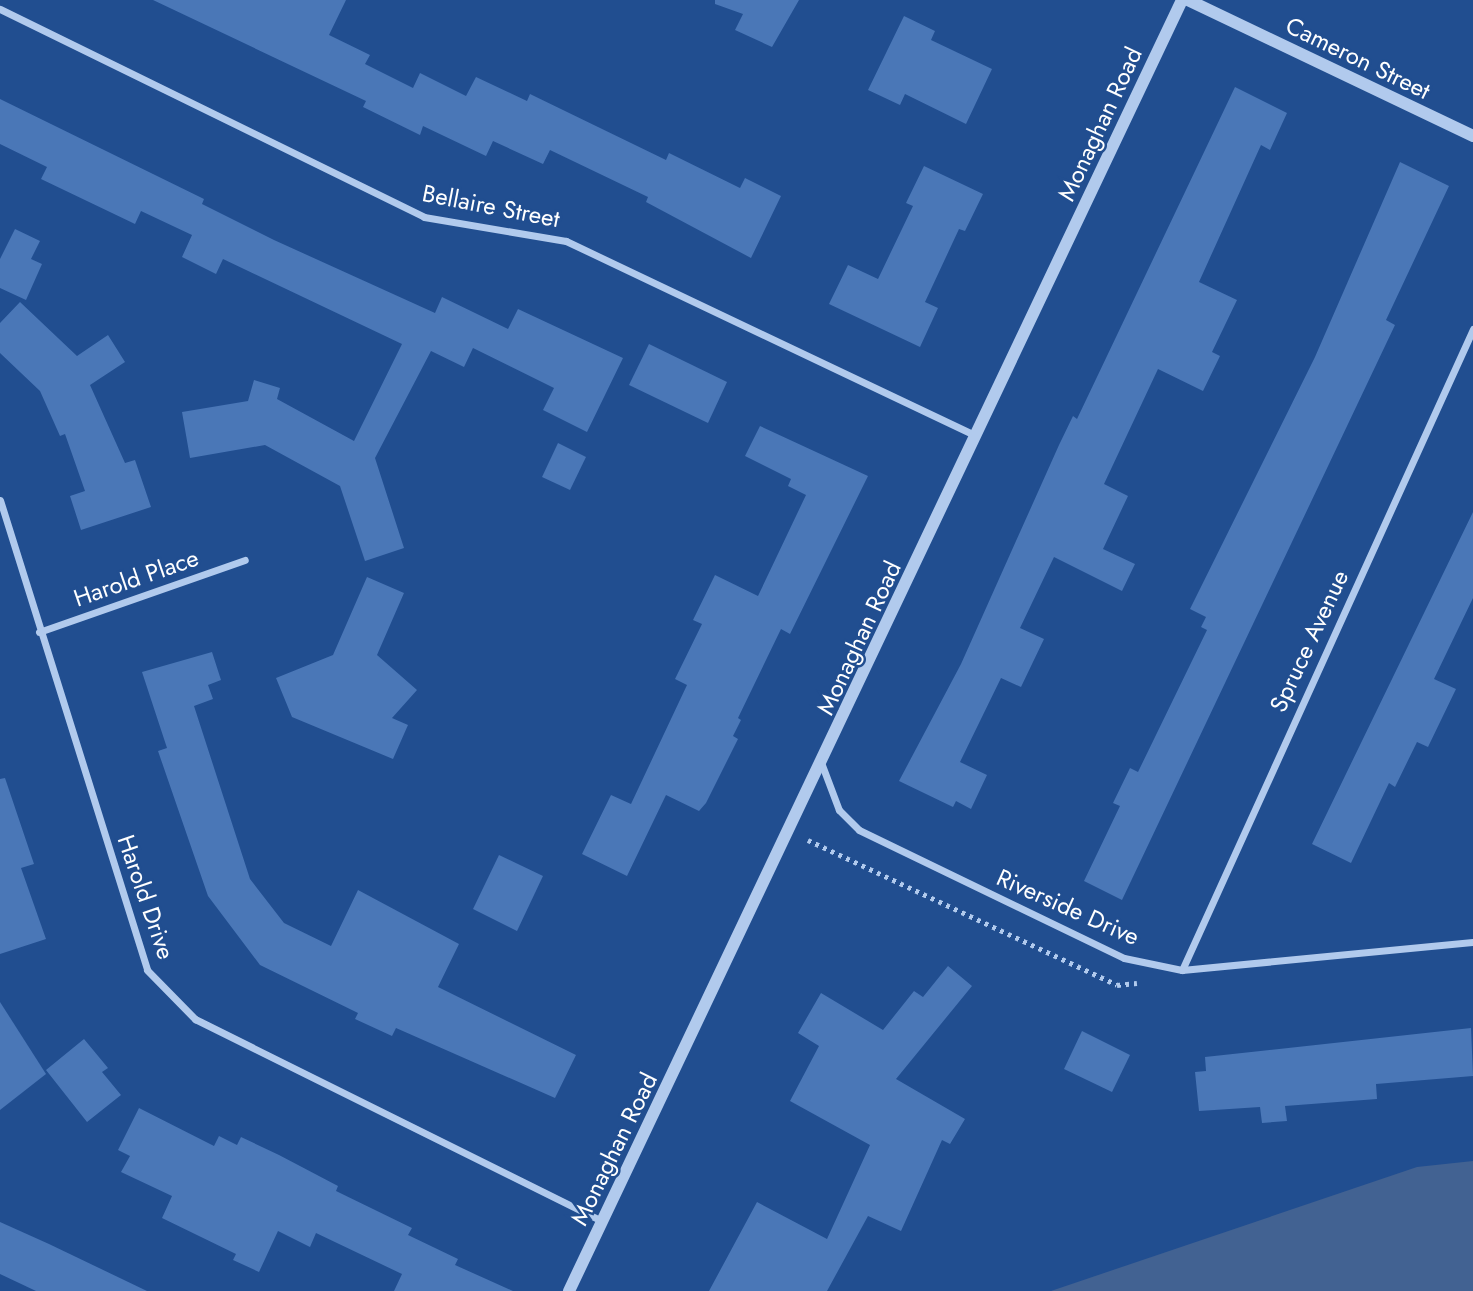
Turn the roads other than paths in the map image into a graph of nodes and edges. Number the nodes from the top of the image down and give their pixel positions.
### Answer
1 (1182, 0) edge
2 (1188, 0) edge
3 (0, 9) edge
4 (1473, 136) edge
5 (1473, 329) edge
6 (976, 436) junction
7 (0, 500) edge
8 (245, 560) dead end
9 (39, 632) junction
10 (822, 765) junction
11 (1473, 942) edge
12 (1182, 970) junction
13 (602, 1221) junction
14 (569, 1291) edge

1 - 6 street, Monaghan Road
2 - 4 street, Cameron Street
3 - 6 street, Bellaire Street
5 - 12 street, Spruce Avenue
6 - 10 street, Monaghan Road
7 - 9 street, Harold Drive
8 - 9 street, Harold Place
9 - 13 street, Harold Drive
10 - 12 street, Riverside Drive
10 - 13 street, Monaghan Road
11 - 12 street, Riverside Drive
13 - 14 street, Monaghan Road

